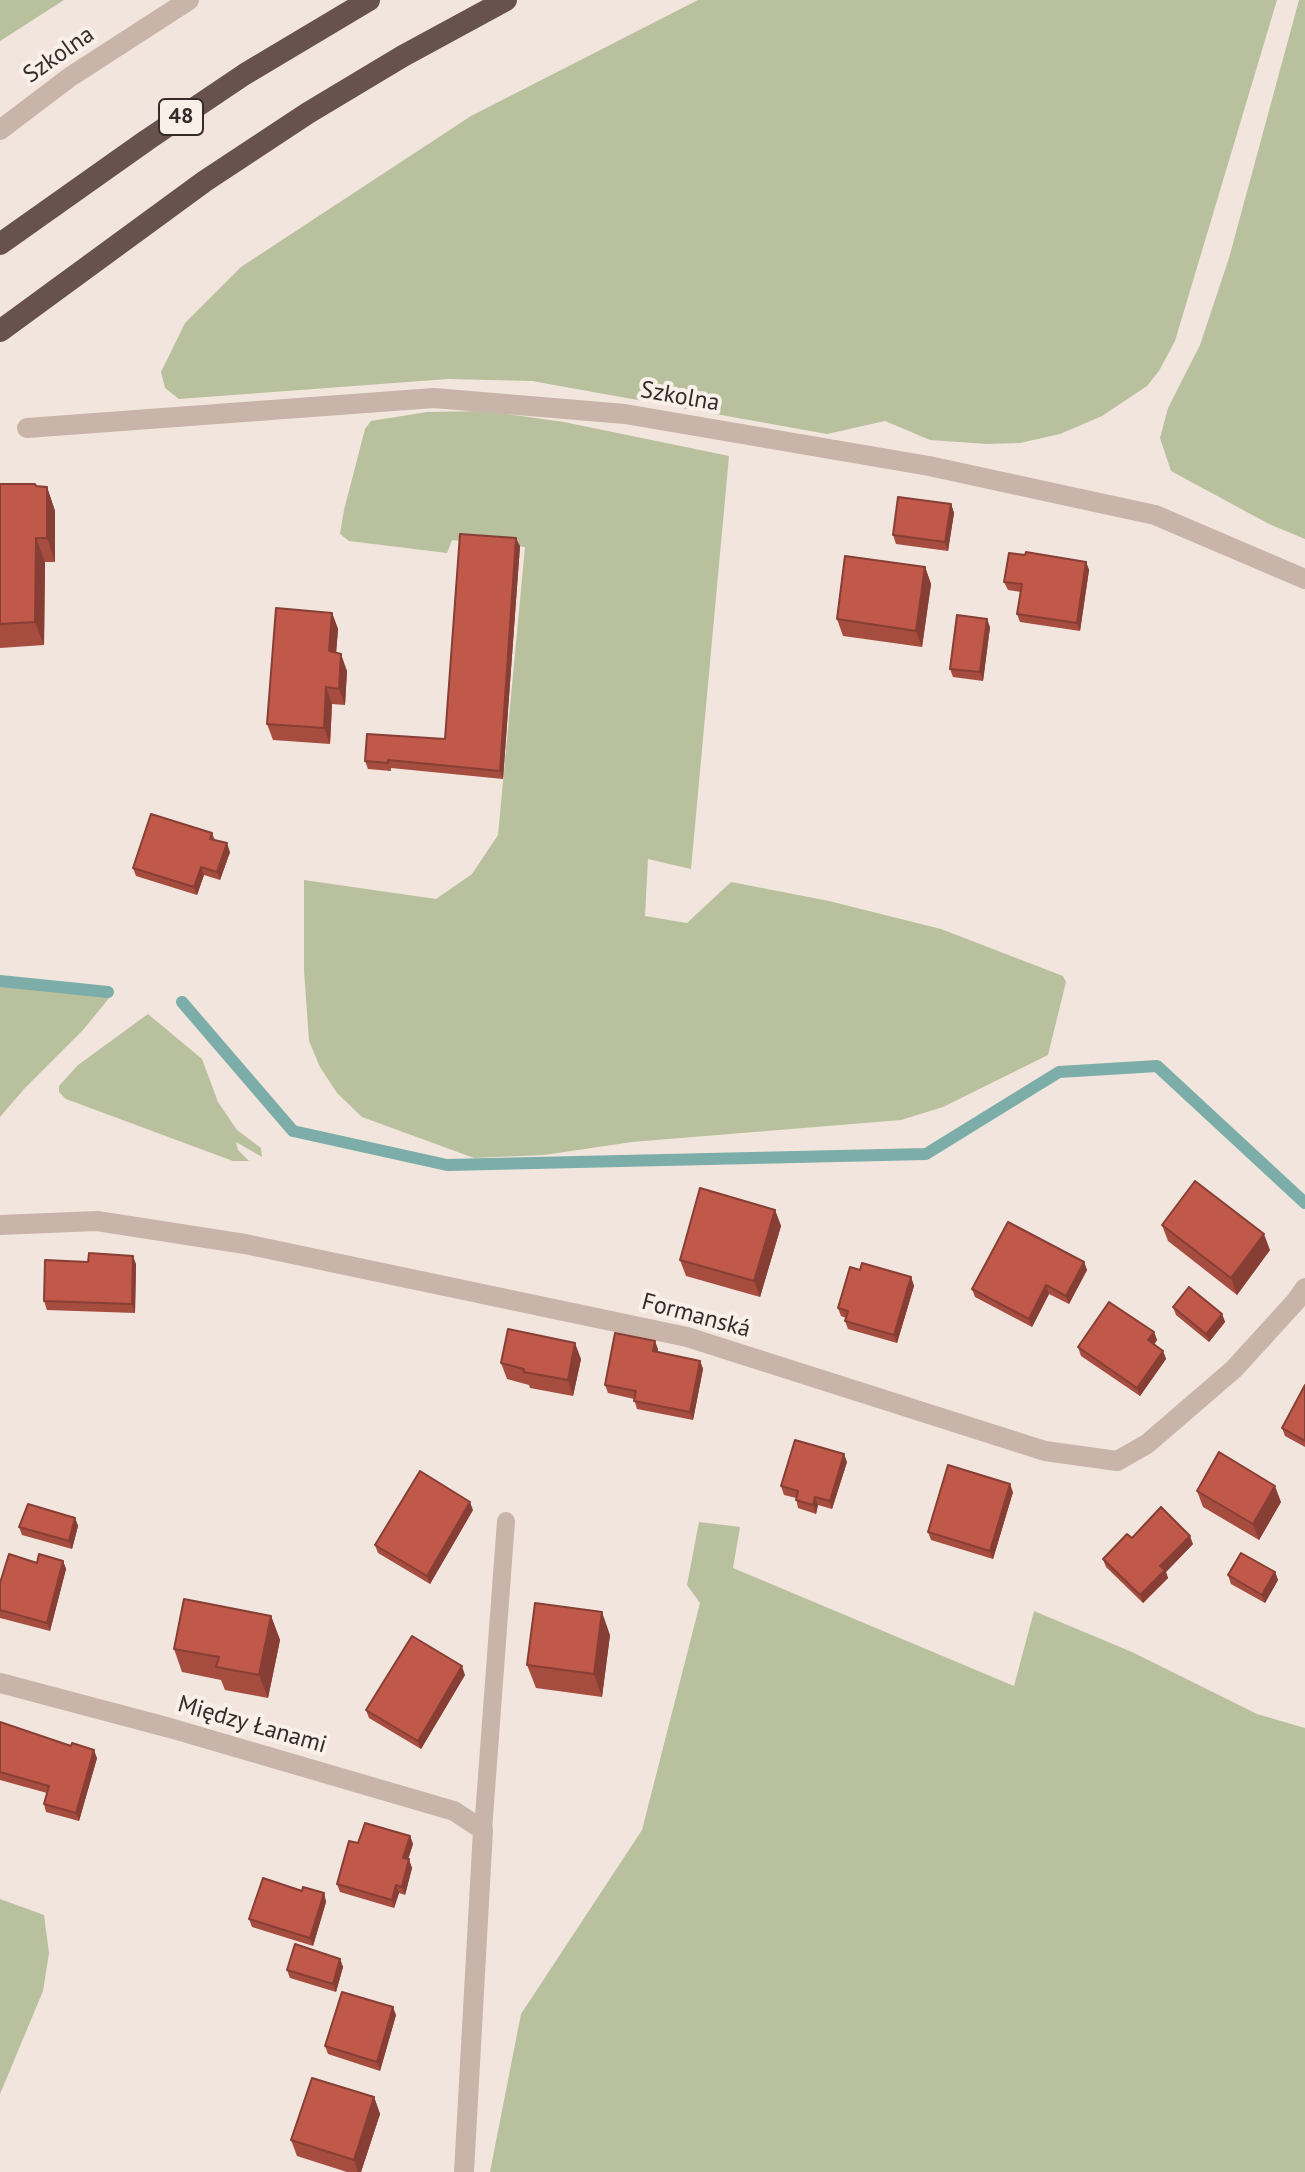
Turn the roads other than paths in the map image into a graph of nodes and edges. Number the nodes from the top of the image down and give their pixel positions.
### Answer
1 (189, 0) edge
2 (369, 0) edge
3 (506, 0) edge
4 (0, 130) edge
5 (0, 244) edge
6 (0, 331) edge
7 (27, 428) dead end
8 (1305, 579) edge
9 (0, 1225) edge
10 (1305, 1288) edge
11 (506, 1521) dead end
12 (0, 1683) edge
13 (483, 1830) junction
14 (464, 2172) edge

1 - 4 street, Szkolna
2 - 5 highway, 48
3 - 6 highway
7 - 8 street, Szkolna
9 - 10 street, Formanská
11 - 13 lane
12 - 13 street, Między Łanami
13 - 14 street

